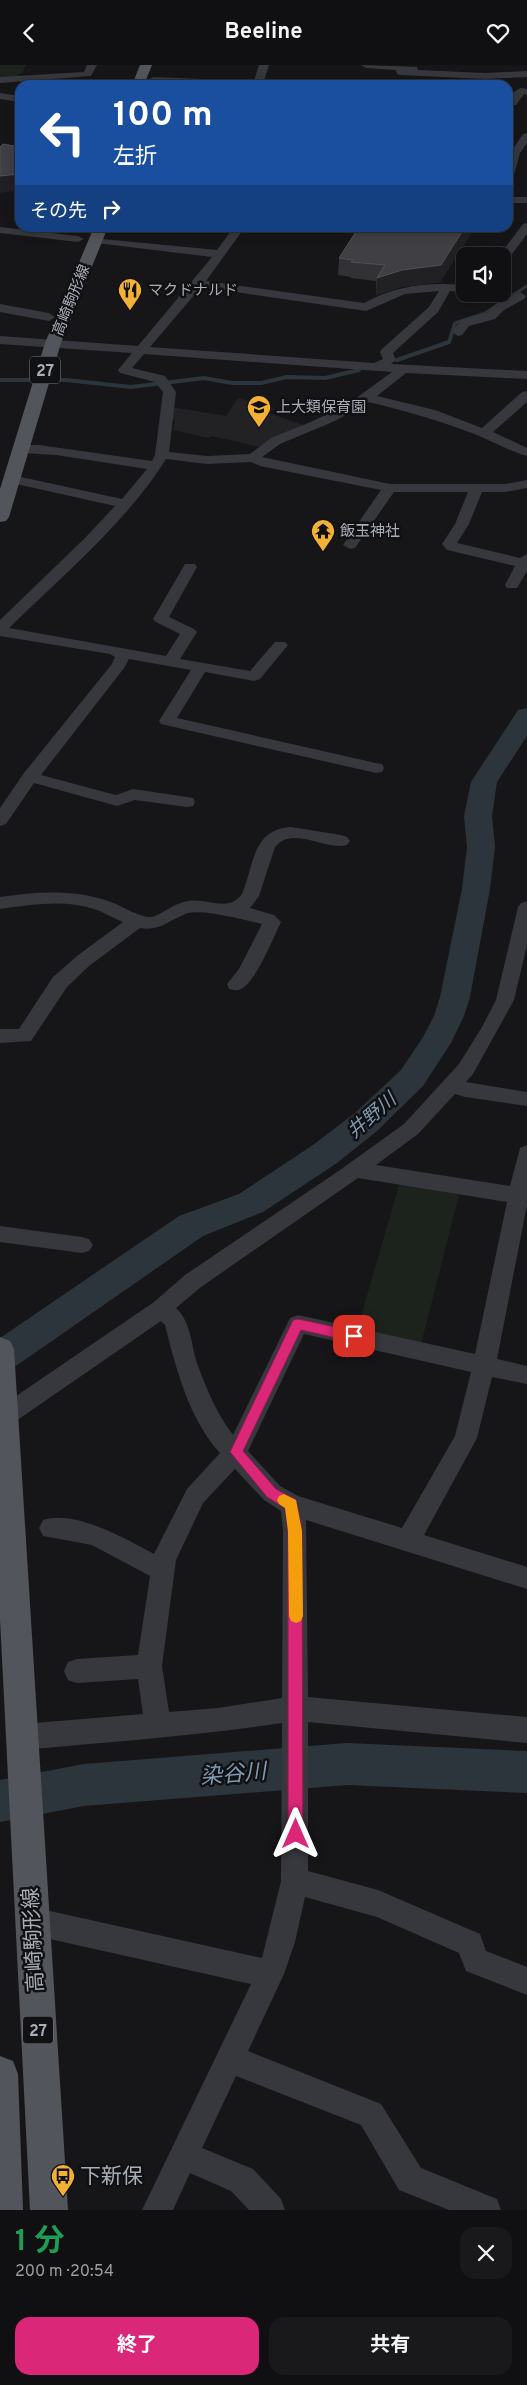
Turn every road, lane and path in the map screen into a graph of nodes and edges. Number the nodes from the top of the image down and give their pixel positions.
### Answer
1 (30, 65) edge
2 (92, 65) edge
3 (146, 65) edge
4 (158, 65) edge
5 (264, 65) edge
6 (366, 65) edge
7 (527, 67) edge
8 (421, 70) edge
9 (516, 73) junction
10 (449, 74) junction
11 (527, 74) edge
12 (26, 78) junction
13 (0, 80) edge
14 (140, 80) edge
15 (153, 80) edge
16 (260, 80) edge
17 (445, 80) edge
18 (527, 91) edge
19 (0, 96) edge
20 (15, 98) edge
21 (513, 102) edge
22 (527, 136) edge
23 (513, 162) edge
24 (513, 199) edge
25 (527, 200) edge
26 (527, 226) edge
27 (0, 229) edge
28 (15, 230) edge
29 (61, 232) edge
30 (236, 232) edge
31 (81, 233) edge
32 (98, 234) edge
33 (511, 248) edge
34 (219, 255) junction
35 (198, 283) junction
36 (447, 287) junction
37 (456, 288) edge
38 (511, 295) edge
39 (524, 298) edge
40 (0, 308) edge
41 (49, 317) junction
42 (458, 332) dead end
43 (0, 340) edge
44 (46, 343) junction
45 (140, 349) junction
46 (523, 362) dead end
47 (376, 367) junction
48 (403, 369) junction
49 (512, 374) junction
50 (527, 375) edge
51 (527, 395) edge
52 (369, 398) junction
53 (484, 433) junction
54 (22, 449) junction
55 (527, 452) edge
56 (254, 458) junction
57 (159, 460) junction
58 (0, 466) edge
59 (12, 479) junction
60 (527, 484) edge
61 (477, 487) junction
62 (390, 488) junction
63 (123, 503) junction
64 (0, 517) edge
65 (350, 545) dead end
66 (526, 562) edge
67 (190, 567) dead end
68 (512, 585) dead end
69 (0, 629) edge
70 (280, 645) dead end
71 (121, 653) junction
72 (171, 661) junction
73 (201, 667) junction
74 (376, 768) dead end
75 (30, 777) junction
76 (187, 802) dead end
77 (0, 820) edge
78 (340, 841) dead end
79 (0, 903) edge
80 (527, 907) edge
81 (232, 910) junction
82 (137, 921) junction
83 (236, 984) dead end
84 (0, 1036) edge
85 (452, 1084) junction
86 (527, 1099) edge
87 (527, 1153) edge
88 (355, 1170) junction
89 (523, 1196) edge
90 (0, 1234) edge
91 (82, 1245) dead end
92 (162, 1308) junction
93 (0, 1349) edge
94 (484, 1366) junction
95 (527, 1375) edge
96 (4, 1405) junction
97 (236, 1452) junction
98 (292, 1505) junction
99 (52, 1528) dead end
100 (408, 1541) junction
101 (162, 1570) junction
102 (527, 1578) edge
103 (149, 1667) junction
104 (77, 1671) dead end
105 (296, 1714) junction
106 (158, 1726) junction
107 (527, 1730) edge
108 (23, 1741) junction
109 (295, 1881) junction
110 (32, 1921) junction
111 (270, 1974) junction
112 (527, 1981) edge
113 (231, 2059) junction
114 (0, 2074) edge
115 (183, 2155) junction
116 (4, 2210) edge
117 (49, 2210) edge
118 (157, 2210) edge
119 (270, 2210) edge
120 (486, 2210) edge

1 - 12 street
2 - 12 street
3 - 14 main road
4 - 15 main road
5 - 16 street
6 - 8 street
7 - 9 street
8 - 10 street
9 - 10 street
9 - 11 street
10 - 17 street
12 - 13 street
18 - 21 street
19 - 20 street
22 - 23 street
24 - 25 street
26 - 33 street
27 - 28 street
29 - 31 street
30 - 34 street
31 - 41 main road, 高崎駒形線 / 27
32 - 34 street
32 - 44 main road, 高崎駒形線 / 27
34 - 35 street
35 - 36 street
35 - 45 street
36 - 37 street
36 - 47 street
38 - 39 street
39 - 42 street
40 - 41 street
41 - 44 main road, 高崎駒形線 / 27
43 - 44 street
44 - 45 street
44 - 54 main road, 高崎駒形線 / 27
44 - 58 main road, 高崎駒形線 / 27
45 - 47 street
45 - 57 street
46 - 49 street
47 - 48 street
48 - 49 street
48 - 52 street
49 - 50 street
51 - 53 street
52 - 53 street
52 - 56 street
53 - 55 street
54 - 57 street
54 - 59 main road, 高崎駒形線 / 27
56 - 57 street
56 - 62 street
57 - 63 street
59 - 63 street
59 - 64 main road, 高崎駒形線 / 27
60 - 61 street
61 - 62 street
61 - 66 street
62 - 65 street
63 - 69 street
66 - 68 street
67 - 72 street
69 - 71 street
70 - 73 street
71 - 72 street
71 - 75 street
72 - 73 street
73 - 74 street
75 - 76 street
75 - 77 street
78 - 81 street
79 - 82 street
80 - 85 street
81 - 82 street
81 - 83 street
82 - 84 street
85 - 86 street
85 - 88 street
87 - 89 street
88 - 89 street
88 - 92 street
89 - 94 street
90 - 91 street
92 - 96 street
92 - 97 street
93 - 96 main road, 27
94 - 95 street
94 - 97 street
94 - 100 street
96 - 108 main road, 27
97 - 98 street
97 - 101 street
98 - 100 street
98 - 105 street
99 - 101 street
100 - 102 street
101 - 103 street
103 - 104 street
103 - 106 street
105 - 106 street
105 - 107 street
105 - 109 street
106 - 108 street
108 - 110 main road, 高崎駒形線 / 27
109 - 111 street
109 - 112 street
110 - 111 street
110 - 117 main road, 高崎駒形線 / 27
111 - 113 street
113 - 115 street
113 - 120 street
114 - 116 main road
115 - 118 street
115 - 119 street

